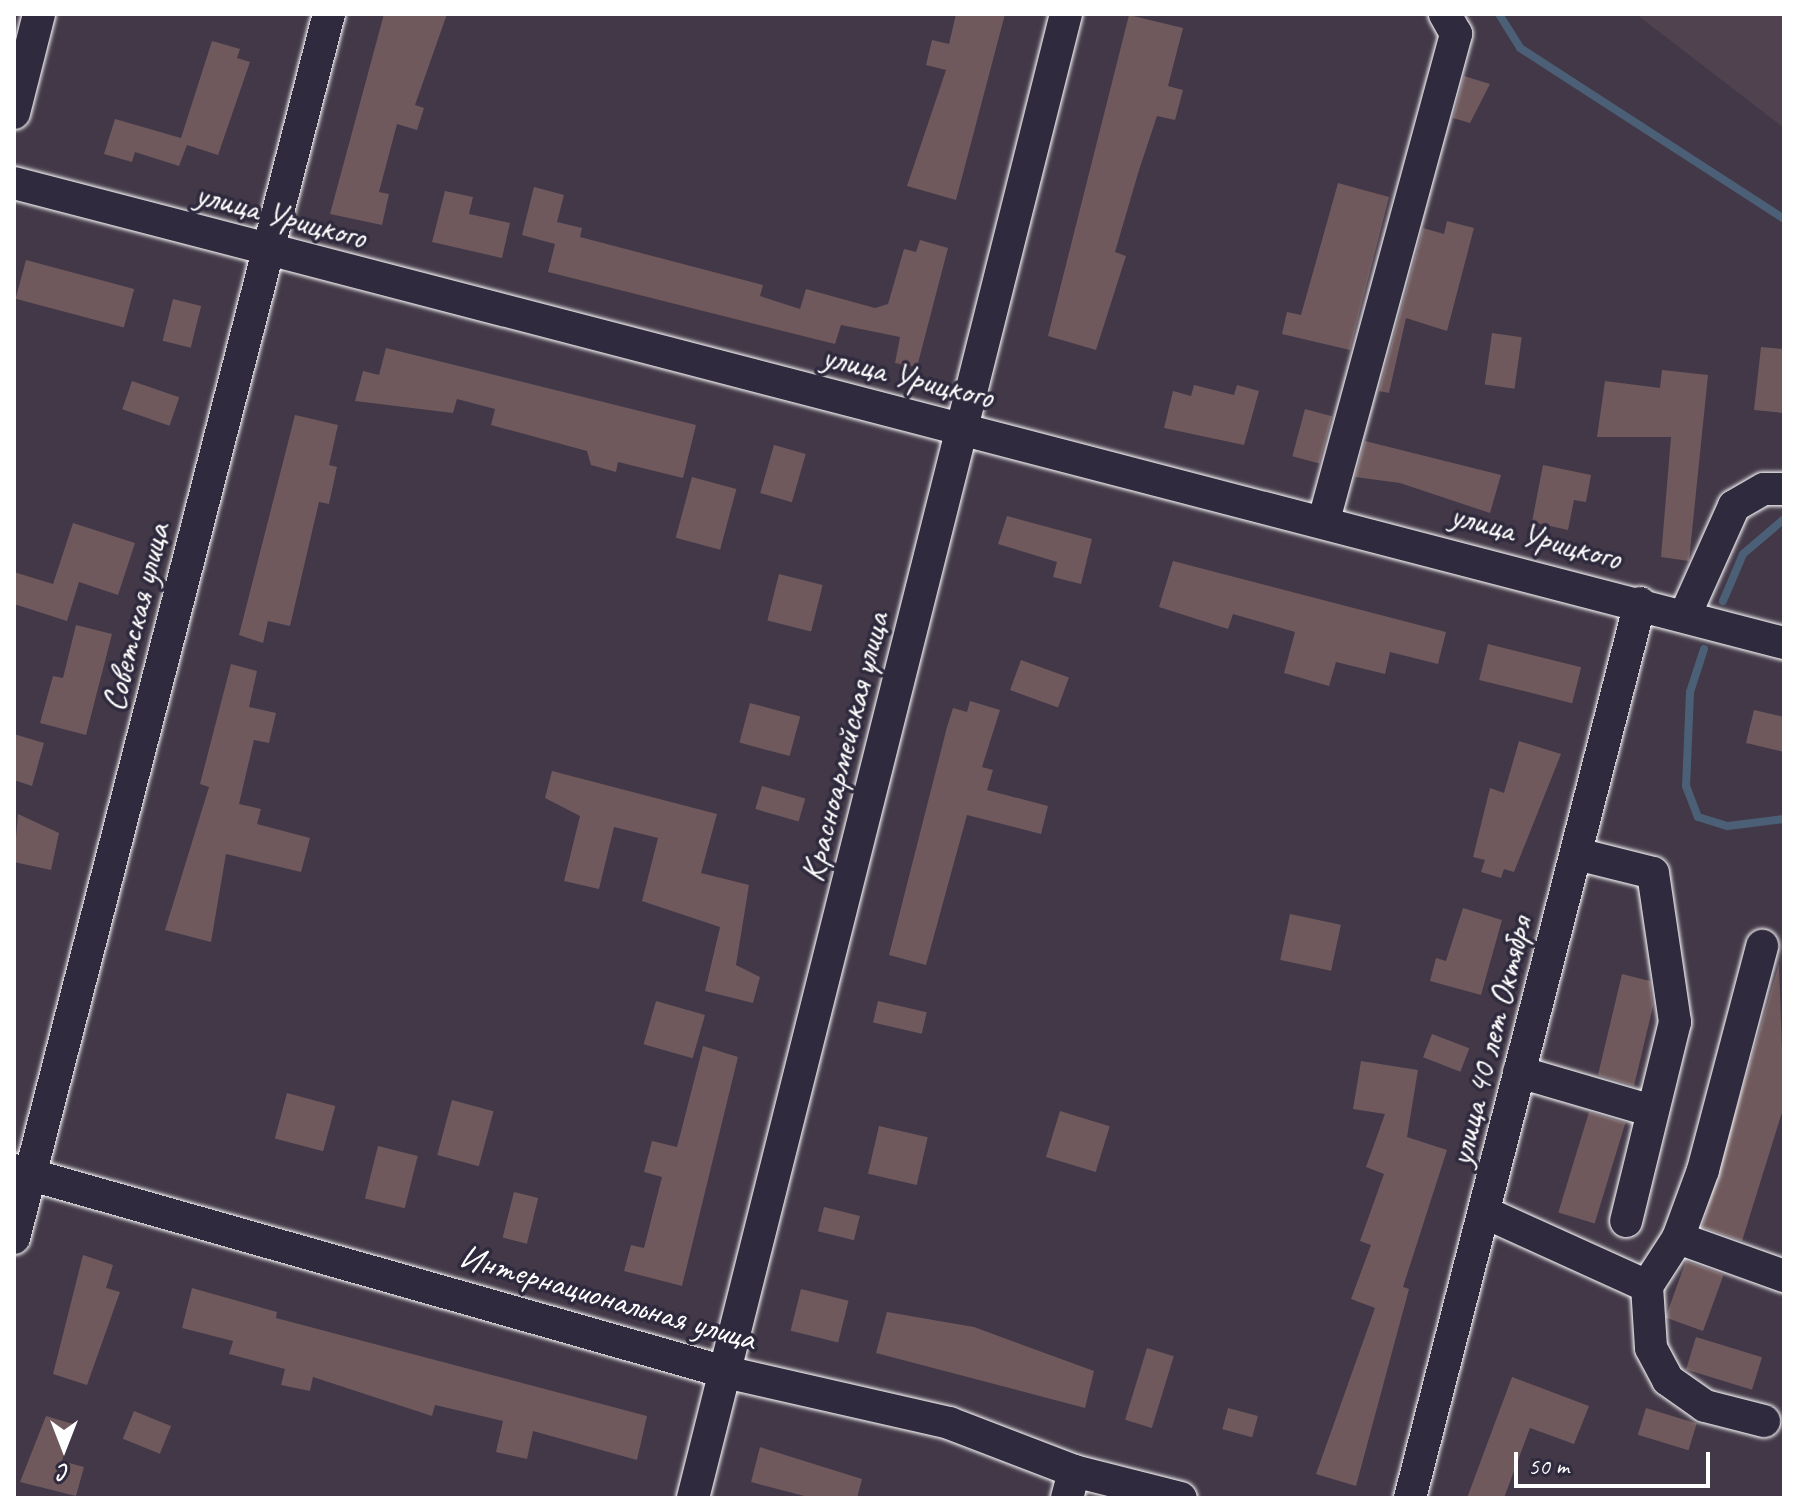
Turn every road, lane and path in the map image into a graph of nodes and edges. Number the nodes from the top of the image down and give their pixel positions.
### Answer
1 (39, 14) edge
2 (329, 14) edge
3 (1066, 14) edge
4 (1445, 14) edge
5 (14, 113) edge
6 (14, 183) edge
7 (269, 251) junction
8 (964, 428) junction
9 (1784, 489) edge
10 (1324, 520) junction
11 (1640, 603) junction
12 (1686, 613) junction
13 (1784, 643) edge
14 (1577, 854) junction
15 (1762, 946) dead end
16 (1519, 1072) junction
17 (1652, 1111) junction
18 (22, 1172) edge
19 (1486, 1213) junction
20 (1626, 1221) dead end
21 (14, 1238) edge
22 (1678, 1238) junction
23 (1784, 1276) edge
24 (1647, 1286) junction
25 (725, 1372) junction
26 (1764, 1421) dead end
27 (1071, 1484) edge
28 (693, 1498) edge
29 (1181, 1498) edge
30 (1410, 1498) edge

1 - 5 street
2 - 7 street, Советская улица
3 - 8 street, Красноармейская улица
4 - 10 street
6 - 7 street, улица Урицкого
7 - 8 street, улица Урицкого
7 - 18 street, Советская улица
8 - 10 street, улица Урицкого
8 - 25 street, Красноармейская улица
9 - 12 street
10 - 11 street, улица Урицкого
11 - 12 street, улица Урицкого
11 - 14 street, улица 40 лет Октября
12 - 13 street, улица Урицкого
14 - 16 street, улица 40 лет Октября
14 - 17 street
15 - 22 street
16 - 17 street
16 - 19 street, улица 40 лет Октября
17 - 20 street
18 - 21 street, Советская улица
18 - 25 street, Интернациональная улица
19 - 24 street
19 - 30 street, улица 40 лет Октября
22 - 23 street
22 - 24 street
24 - 26 street
25 - 27 street, Интернациональная улица
25 - 28 street, Красноармейская улица
27 - 29 street, Интернациональная улица

